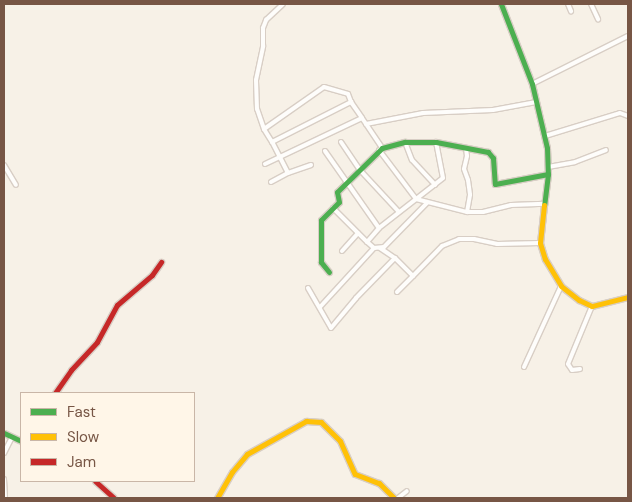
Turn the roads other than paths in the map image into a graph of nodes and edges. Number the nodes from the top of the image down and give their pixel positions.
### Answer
1 (283, 4) edge
2 (502, 4) edge
3 (568, 4) edge
4 (591, 4) edge
5 (571, 11) dead end
6 (598, 19) dead end
7 (628, 37) edge
8 (532, 84) junction
9 (351, 102) junction
10 (536, 102) junction
11 (628, 116) edge
12 (362, 118) junction
13 (366, 124) junction
14 (264, 128) junction
15 (545, 136) junction
16 (272, 142) junction
17 (341, 142) dead end
18 (404, 142) junction
19 (436, 142) junction
20 (466, 148) junction
21 (380, 149) junction
22 (606, 150) dead end
23 (326, 151) dead end
24 (280, 157) junction
25 (265, 164) dead end
26 (4, 165) edge
27 (311, 165) dead end
28 (548, 167) junction
29 (360, 170) junction
30 (288, 173) junction
31 (548, 174) junction
32 (271, 182) dead end
33 (346, 183) junction
34 (16, 185) dead end
35 (435, 185) junction
36 (416, 200) junction
37 (427, 203) junction
38 (544, 204) junction
39 (333, 208) junction
40 (399, 212) junction
41 (467, 212) junction
42 (379, 228) junction
43 (358, 233) junction
44 (367, 242) junction
45 (540, 244) junction
46 (374, 248) junction
47 (379, 248) junction
48 (342, 251) dead end
49 (395, 258) junction
50 (161, 262) dead end
51 (329, 272) dead end
52 (413, 276) junction
53 (561, 286) junction
54 (308, 288) dead end
55 (397, 292) dead end
56 (628, 298) edge
57 (592, 306) junction
58 (320, 307) junction
59 (524, 367) dead end
60 (580, 369) dead end
61 (55, 392) edge
62 (4, 433) edge
63 (12, 437) junction
64 (20, 441) edge
65 (4, 453) edge
66 (4, 478) edge
67 (96, 482) edge
68 (407, 491) dead end
69 (5, 498) edge
70 (114, 498) edge
71 (217, 498) edge
72 (396, 498) edge

1 - 14 street
2 - 8 street
3 - 5 street
4 - 6 street
7 - 8 street
8 - 10 street
9 - 12 street
9 - 14 street
9 - 16 street
10 - 13 street
10 - 15 street
11 - 15 street
12 - 13 street
12 - 24 street
13 - 21 street
14 - 16 street
15 - 28 street
16 - 24 street
17 - 29 street
18 - 19 street
18 - 21 street
18 - 35 street
19 - 20 street
19 - 35 street
20 - 31 street
20 - 41 street
21 - 29 street
21 - 36 street
22 - 28 street
23 - 33 street
24 - 25 street
24 - 30 street
26 - 34 street
27 - 30 street
28 - 31 street
29 - 33 street
29 - 40 street
30 - 32 street
31 - 38 street
33 - 39 street
33 - 42 street
35 - 36 street
36 - 37 street
36 - 40 street
37 - 41 street
37 - 47 street
38 - 41 street
38 - 45 street
39 - 43 street
39 - 51 street
40 - 42 street
42 - 44 street
43 - 44 street
43 - 48 street
44 - 46 street
45 - 52 street
45 - 53 street
46 - 47 street
46 - 58 street
47 - 49 street
49 - 52 street
49 - 58 street
50 - 61 street
52 - 55 street
53 - 57 street
53 - 59 street
54 - 58 street
56 - 57 street
57 - 60 street
62 - 63 street
63 - 64 street
63 - 65 street
66 - 69 street
67 - 70 street
68 - 72 street
71 - 72 street

